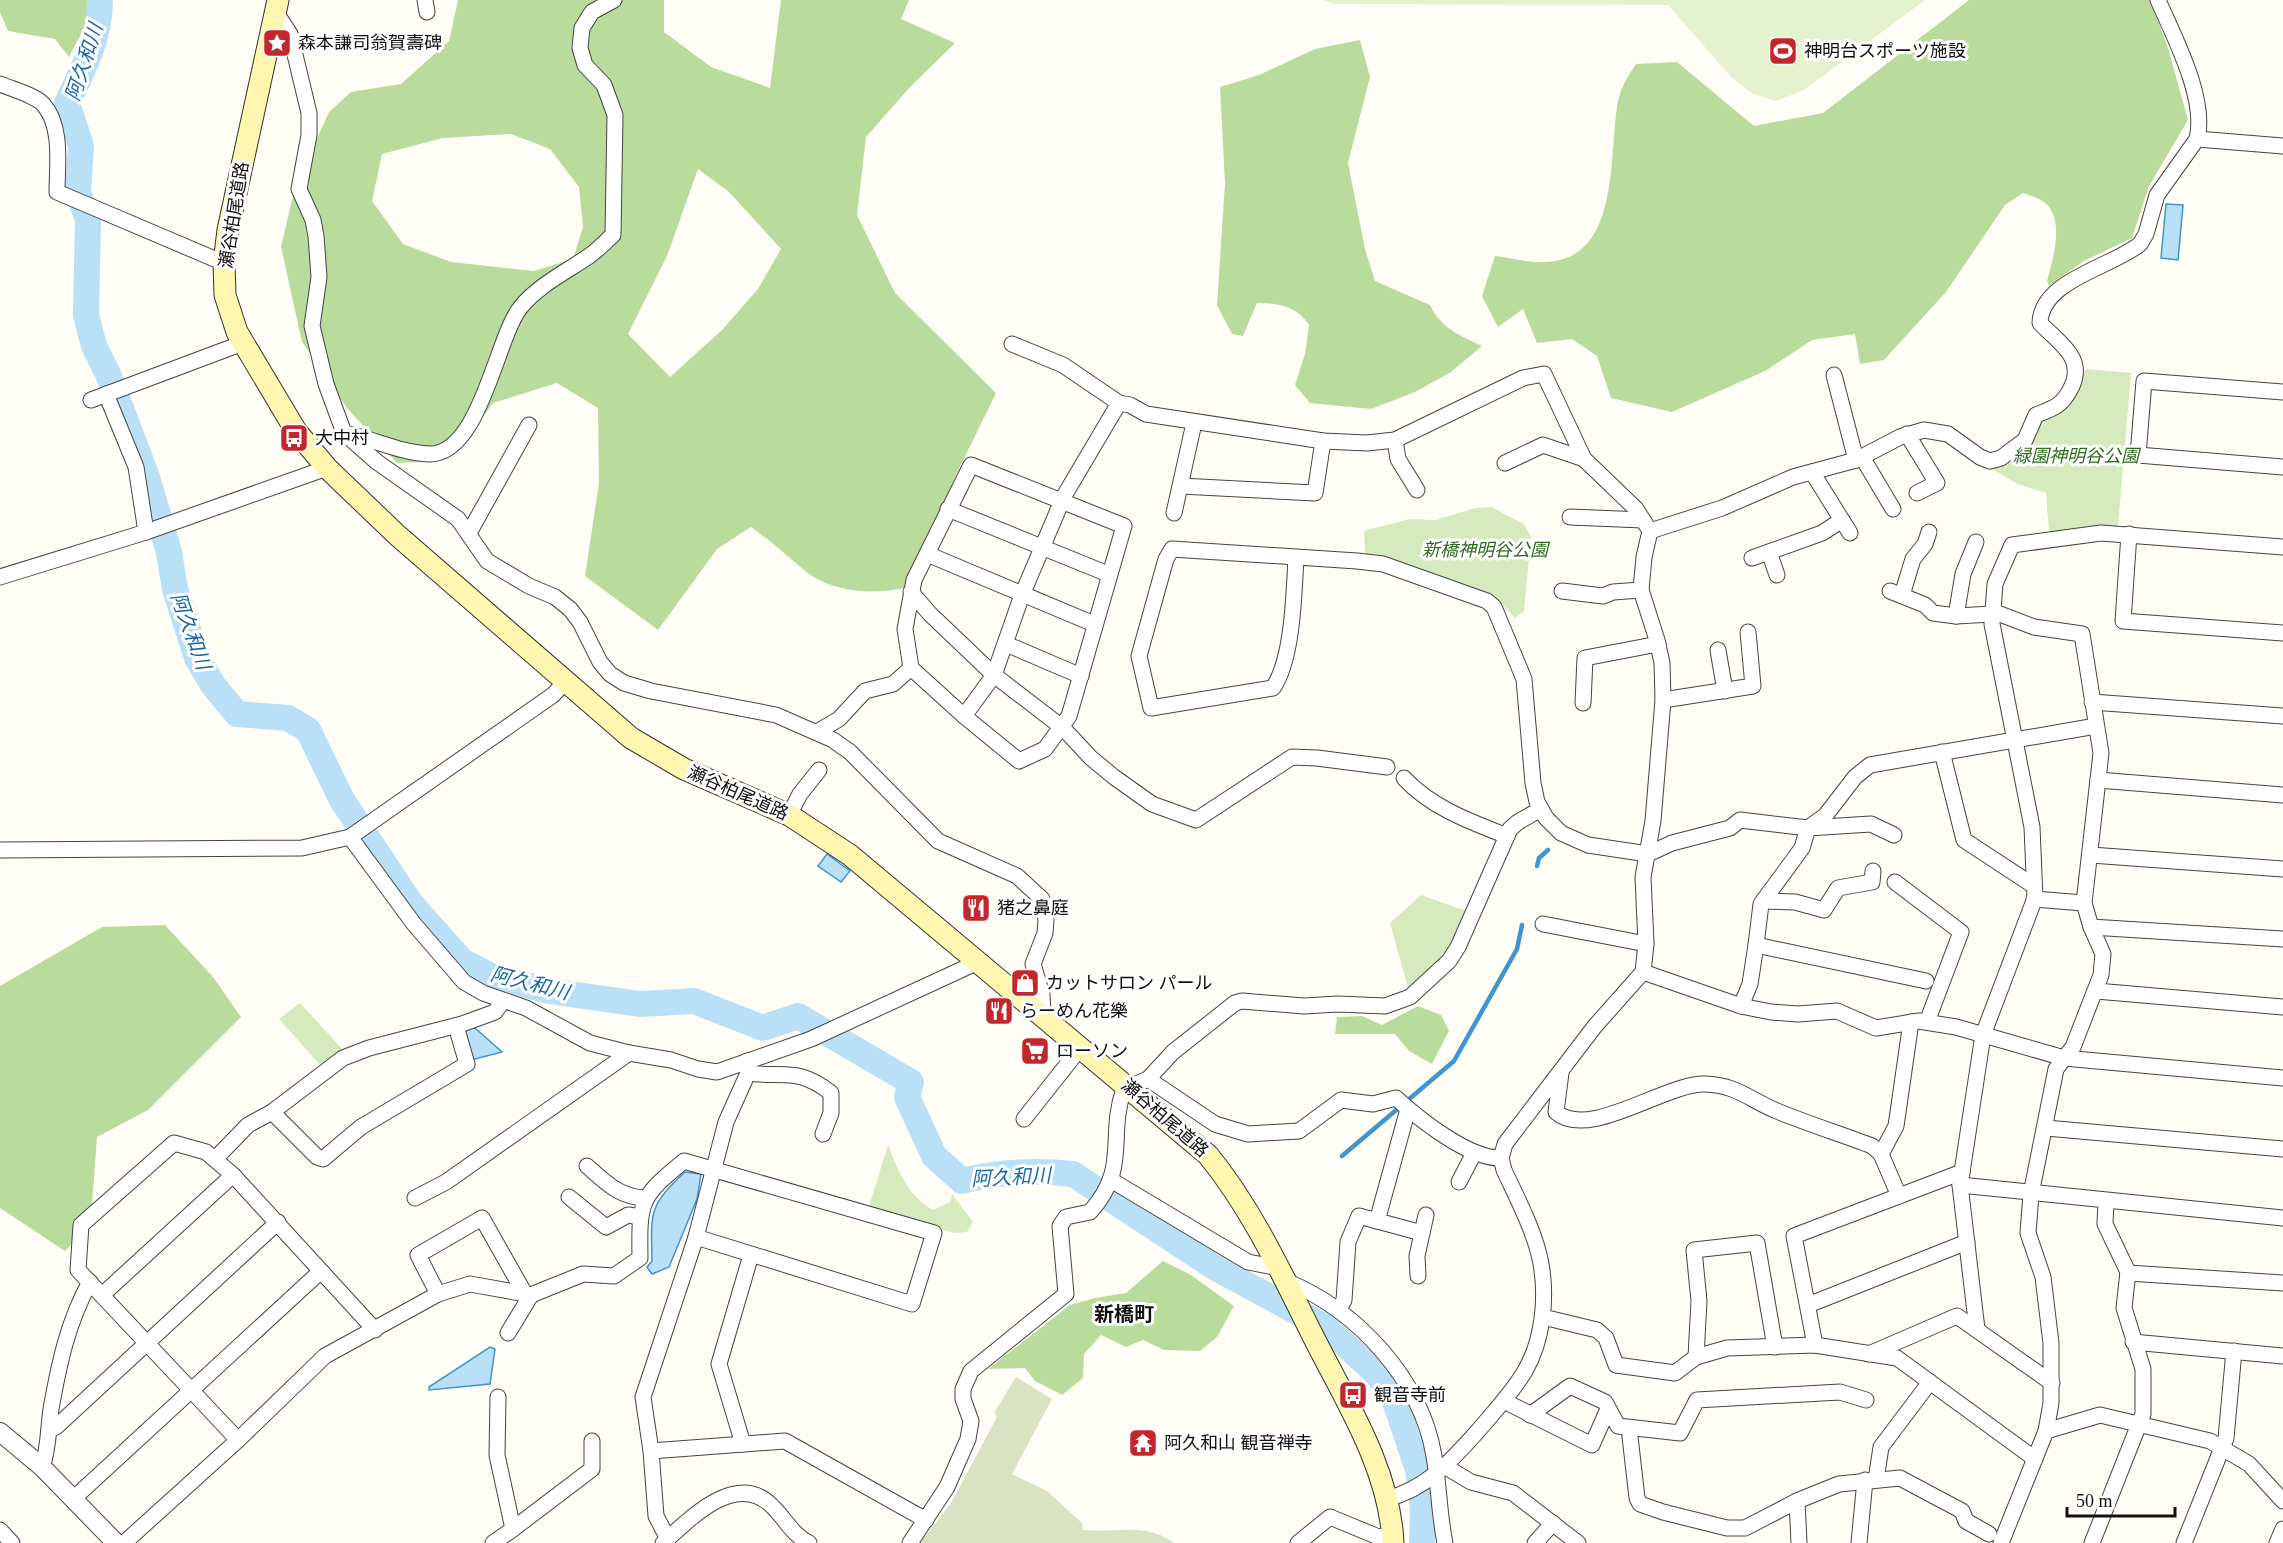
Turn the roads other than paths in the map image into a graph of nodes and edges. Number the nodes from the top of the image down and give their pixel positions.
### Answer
1 (614, 0) edge
2 (2163, 2) edge
3 (276, 6) edge
4 (0, 84) edge
5 (2197, 139) junction
6 (2283, 146) edge
7 (224, 263) junction
8 (243, 343) junction
9 (1012, 344) dead end
10 (1834, 375) dead end
11 (2283, 392) edge
12 (106, 394) junction
13 (91, 400) dead end
14 (1119, 403) junction
15 (1194, 423) junction
16 (529, 425) dead end
17 (344, 433) junction
18 (1907, 434) junction
19 (1395, 440) junction
20 (1323, 441) junction
21 (1584, 459) junction
22 (1859, 459) junction
23 (1506, 463) dead end
24 (2283, 467) edge
25 (327, 468) junction
26 (1812, 472) junction
27 (1181, 486) junction
28 (1417, 490) dead end
29 (1917, 493) dead end
30 (1062, 503) junction
31 (948, 509) junction
32 (1893, 509) dead end
33 (1174, 513) dead end
34 (1570, 517) dead end
35 (1646, 525) junction
36 (149, 531) junction
37 (1929, 532) dead end
38 (469, 533) junction
39 (2129, 534) junction
40 (1976, 542) dead end
41 (2283, 547) edge
42 (1041, 549) junction
43 (1769, 552) junction
44 (927, 554) junction
45 (1296, 557) junction
46 (1752, 558) dead end
47 (1108, 574) junction
48 (1777, 575) dead end
49 (0, 577) edge
50 (1641, 590) junction
51 (1562, 591) dead end
52 (911, 592) junction
53 (1022, 595) junction
54 (1992, 613) junction
55 (1956, 616) junction
56 (1094, 624) junction
57 (1748, 632) dead end
58 (2283, 633) edge
59 (1006, 644) junction
60 (1658, 644) junction
61 (1718, 650) dead end
62 (911, 668) junction
63 (994, 675) junction
64 (1081, 676) junction
65 (565, 682) junction
66 (1725, 691) junction
67 (1664, 700) junction
68 (2092, 702) junction
69 (1584, 703) dead end
70 (964, 716) junction
71 (2283, 716) edge
72 (2096, 726) junction
73 (1063, 728) junction
74 (817, 732) junction
75 (2015, 740) junction
76 (1942, 752) junction
77 (1387, 766) dead end
78 (819, 770) dead end
79 (1404, 778) dead end
80 (2098, 780) junction
81 (2283, 795) edge
82 (1541, 809) junction
83 (789, 815) junction
84 (1808, 828) junction
85 (353, 835) junction
86 (1894, 835) dead end
87 (1507, 836) junction
88 (0, 850) edge
89 (1648, 854) junction
90 (2091, 855) junction
91 (2283, 869) edge
92 (1874, 871) dead end
93 (1894, 882) dead end
94 (2034, 893) junction
95 (1763, 901) junction
96 (2084, 903) junction
97 (1543, 924) dead end
98 (2091, 927) junction
99 (2283, 939) edge
100 (1646, 944) junction
101 (1756, 945) junction
102 (978, 962) junction
103 (1643, 972) junction
104 (1926, 981) dead end
105 (2096, 991) junction
106 (503, 1001) junction
107 (1741, 1006) junction
108 (2283, 1007) edge
109 (1043, 1016) junction
110 (1927, 1022) junction
111 (1911, 1023) junction
112 (456, 1026) junction
113 (1983, 1035) junction
114 (1081, 1047) junction
115 (630, 1053) junction
116 (2064, 1058) junction
117 (747, 1067) junction
118 (1561, 1070) junction
119 (2283, 1078) edge
120 (1139, 1083) junction
121 (1408, 1109) junction
122 (272, 1112) junction
123 (1024, 1119) dead end
124 (2046, 1128) junction
125 (823, 1134) dead end
126 (2283, 1149) edge
127 (1474, 1154) junction
128 (1881, 1154) junction
129 (1501, 1158) junction
130 (215, 1159) junction
131 (587, 1166) dead end
132 (714, 1169) junction
133 (233, 1174) junction
134 (1961, 1179) junction
135 (1110, 1181) junction
136 (1459, 1182) dead end
137 (2031, 1194) junction
138 (1899, 1196) junction
139 (569, 1197) dead end
140 (415, 1198) dead end
141 (645, 1198) junction
142 (2106, 1201) junction
143 (1426, 1215) dead end
144 (640, 1217) junction
145 (2283, 1218) edge
146 (1377, 1221) junction
147 (278, 1222) junction
148 (1422, 1233) junction
149 (696, 1237) junction
150 (1967, 1242) junction
151 (751, 1255) junction
152 (321, 1270) junction
153 (2128, 1273) junction
154 (1418, 1276) dead end
155 (1285, 1280) junction
156 (90, 1282) junction
157 (2283, 1283) edge
158 (438, 1294) junction
159 (528, 1294) junction
160 (102, 1295) junction
161 (1808, 1305) junction
162 (1340, 1309) junction
163 (1543, 1317) junction
164 (1977, 1329) junction
165 (375, 1330) junction
166 (508, 1333) dead end
167 (2133, 1342) junction
168 (148, 1343) junction
169 (1815, 1345) junction
170 (1775, 1347) junction
171 (2234, 1351) junction
172 (1869, 1354) junction
173 (1696, 1356) junction
174 (2283, 1356) edge
175 (1930, 1382) junction
176 (2052, 1383) junction
177 (192, 1391) junction
178 (498, 1397) dead end
179 (1866, 1400) dead end
180 (1504, 1401) junction
181 (1608, 1409) junction
182 (1530, 1414) junction
183 (2139, 1425) junction
184 (1629, 1428) junction
185 (49, 1430) junction
186 (2046, 1431) junction
187 (0, 1432) edge
188 (238, 1440) junction
189 (592, 1441) dead end
190 (743, 1444) junction
191 (2223, 1447) junction
192 (651, 1451) junction
193 (2035, 1459) junction
194 (42, 1467) junction
195 (1438, 1473) junction
196 (1870, 1480) junction
197 (1397, 1497) junction
198 (73, 1499) junction
199 (2283, 1500) edge
200 (1797, 1501) junction
201 (926, 1520) junction
202 (1553, 1523) junction
203 (513, 1529) junction
204 (2283, 1529) edge
205 (0, 1530) edge
206 (1997, 1539) edge
207 (665, 1541) edge
208 (1393, 1541) edge
209 (12, 1543) edge
210 (116, 1543) edge
211 (124, 1543) edge
212 (494, 1543) edge
213 (809, 1543) edge
214 (910, 1543) edge
215 (1298, 1543) edge
216 (1445, 1543) edge
217 (1535, 1543) edge
218 (1578, 1543) edge
219 (1799, 1543) edge
220 (1859, 1543) edge
221 (2092, 1543) edge
222 (2184, 1543) edge
223 (2277, 1543) edge

1 - 17 street
2 - 5 street
3 - 7 main road, 瀬谷柏尾道路
3 - 17 street
4 - 7 street
5 - 6 street
5 - 18 street
7 - 8 main road, 瀬谷柏尾道路
8 - 12 street
8 - 25 main road, 瀬谷柏尾道路
9 - 14 street
10 - 22 street
11 - 24 street
12 - 13 street
12 - 36 street
14 - 15 street
14 - 30 street
15 - 20 street
15 - 27 street
16 - 38 street
17 - 38 street
18 - 22 street
18 - 29 street
19 - 20 street
19 - 21 street
19 - 28 street
20 - 27 street
21 - 23 street
21 - 35 street
22 - 26 street
22 - 32 street
25 - 36 street
25 - 65 main road, 瀬谷柏尾道路
26 - 35 street
26 - 43 street
27 - 33 street
30 - 31 street
30 - 42 street
30 - 47 street
31 - 42 street
31 - 44 street
34 - 35 street
35 - 50 street
36 - 49 street
37 - 55 street
38 - 74 street
39 - 41 street
39 - 54 street
39 - 58 street
40 - 55 street
42 - 47 street
42 - 53 street
43 - 46 street
43 - 48 street
44 - 52 street
44 - 53 street
45 - 45 street
45 - 82 street
47 - 56 street
50 - 51 street
50 - 60 street
52 - 62 street
52 - 63 street
53 - 56 street
53 - 59 street
54 - 55 street
54 - 68 street
54 - 75 street
56 - 64 street
57 - 66 street
59 - 63 street
59 - 64 street
60 - 67 street
60 - 69 street
61 - 66 street
62 - 70 street
62 - 74 street
63 - 70 street
63 - 73 street
64 - 73 street
65 - 83 main road, 瀬谷柏尾道路
65 - 85 street
66 - 67 street
67 - 89 street
68 - 71 street
68 - 72 street
70 - 73 street
72 - 75 street
72 - 80 street
73 - 77 street
74 - 109 street
75 - 76 street
75 - 94 street
76 - 84 street
76 - 94 street
78 - 83 street
79 - 87 street
80 - 81 street
80 - 90 street
82 - 87 street
82 - 89 street
83 - 102 main road, 瀬谷柏尾道路
84 - 86 street
84 - 89 street
84 - 95 street
85 - 88 street
85 - 106 street
87 - 120 street
89 - 100 street
90 - 91 street
90 - 96 street
92 - 95 street
93 - 110 street
94 - 96 street
94 - 113 street
95 - 101 street
96 - 98 street
97 - 100 street
98 - 99 street
98 - 105 street
100 - 103 street
101 - 104 street
101 - 107 street
102 - 109 main road, 瀬谷柏尾道路
102 - 117 street
103 - 107 street
103 - 118 street
105 - 108 street
105 - 116 street
106 - 112 street
106 - 115 street
107 - 111 street
109 - 114 main road, 瀬谷柏尾道路
110 - 111 street
110 - 113 street
111 - 128 street
112 - 122 street
112 - 122 street
113 - 116 street
113 - 134 street
114 - 120 main road, 瀬谷柏尾道路
114 - 123 street
115 - 117 street
115 - 140 street
116 - 119 street
116 - 124 street
117 - 125 street
117 - 132 street
118 - 128 street
118 - 129 street
120 - 121 street
120 - 135 street
120 - 155 main road, 瀬谷柏尾道路
121 - 127 street
121 - 146 street
122 - 130 street
124 - 126 street
124 - 137 street
127 - 129 street
127 - 136 street
128 - 138 street
129 - 163 street
130 - 133 street
130 - 156 street
131 - 141 street
132 - 141 street
132 - 149 street
132 - 151 street
133 - 147 street
133 - 160 street
134 - 137 street
134 - 138 street
134 - 150 street
135 - 155 street
135 - 201 street
137 - 142 street
137 - 176 street
138 - 161 street
139 - 144 street
141 - 144 street
142 - 145 street
142 - 153 street
143 - 148 street
144 - 159 street
146 - 148 street
146 - 162 street
147 - 152 street
147 - 168 street
148 - 154 street
149 - 151 street
149 - 192 street
150 - 161 street
150 - 164 street
151 - 190 street
152 - 165 street
152 - 177 street
153 - 157 street
153 - 167 street
155 - 162 street
155 - 197 main road, 瀬谷柏尾道路
156 - 160 street
156 - 185 street
158 - 159 street
158 - 159 street
158 - 165 street
159 - 166 street
160 - 168 street
161 - 169 street
162 - 195 street
163 - 173 street
163 - 180 street
164 - 172 street
164 - 176 street
165 - 188 street
167 - 171 street
167 - 183 street
168 - 177 street
168 - 185 street
169 - 170 street
169 - 172 street
170 - 173 street
170 - 173 street
171 - 174 street
171 - 191 street
172 - 175 street
175 - 193 street
175 - 196 street
176 - 186 street
177 - 188 street
177 - 198 street
178 - 203 street
179 - 184 street
180 - 182 street
180 - 195 street
181 - 182 street
181 - 182 street
181 - 184 street
183 - 186 street
183 - 191 street
183 - 221 street
184 - 200 street
185 - 194 street
186 - 193 street
187 - 194 street
188 - 211 street
189 - 203 street
190 - 192 street
190 - 201 street
191 - 199 street
191 - 222 street
192 - 207 street
193 - 206 street
194 - 198 street
195 - 197 street
195 - 202 street
195 - 216 street
196 - 200 street
196 - 206 street
196 - 220 street
197 - 208 main road, 瀬谷柏尾道路
198 - 210 street
200 - 219 street
201 - 214 street
202 - 217 street
202 - 218 street
203 - 212 street
204 - 223 street
205 - 209 street
207 - 213 street
208 - 215 street

